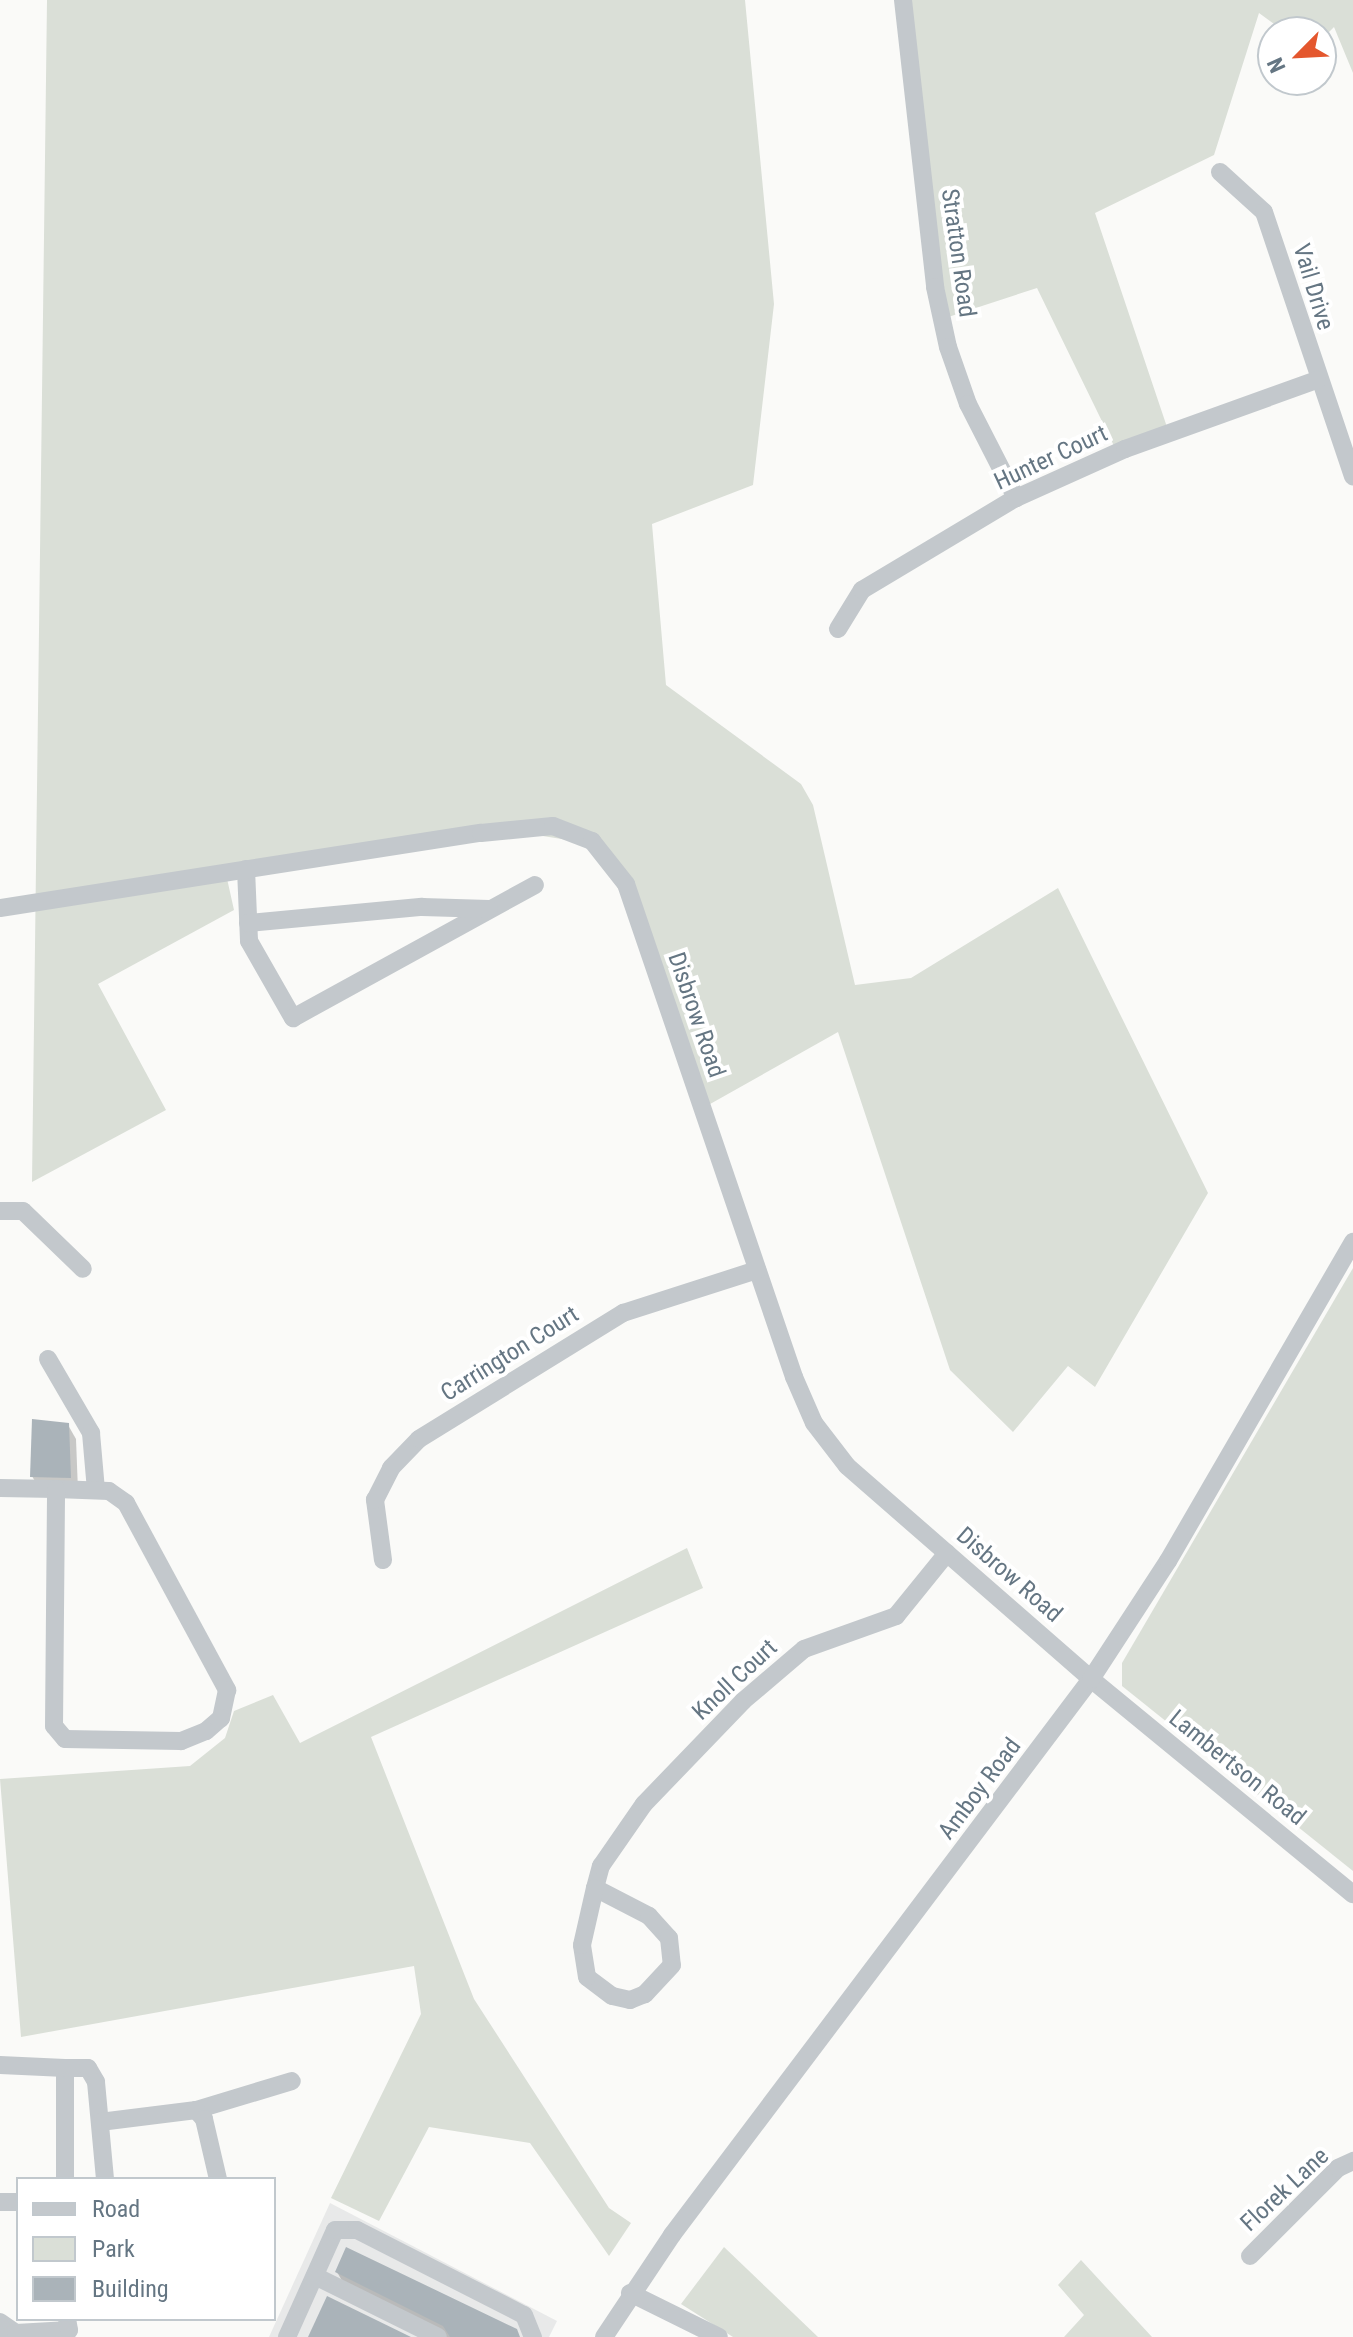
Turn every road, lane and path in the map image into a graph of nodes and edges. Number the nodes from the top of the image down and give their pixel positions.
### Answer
1 (903, 0) edge
2 (1220, 172) dead end
3 (1317, 380) junction
4 (1353, 476) edge
5 (1016, 498) junction
6 (838, 629) dead end
7 (246, 869) junction
8 (535, 885) dead end
9 (0, 908) edge
10 (492, 909) junction
11 (248, 923) junction
12 (0, 1211) edge
13 (1353, 1242) edge
14 (83, 1269) dead end
15 (757, 1270) junction
16 (48, 1359) dead end
17 (0, 1488) edge
18 (56, 1489) junction
19 (96, 1490) junction
20 (947, 1553) junction
21 (383, 1560) dead end
22 (1091, 1679) junction
23 (595, 1888) junction
24 (1353, 1894) edge
25 (0, 2065) edge
26 (65, 2068) junction
27 (292, 2081) dead end
28 (196, 2110) junction
29 (100, 2122) junction
30 (1353, 2161) edge
31 (65, 2177) edge
32 (105, 2177) edge
33 (218, 2177) edge
34 (1250, 2256) dead end
35 (315, 2276) junction
36 (630, 2293) junction
37 (67, 2321) edge
38 (0, 2322) edge
39 (12, 2335) edge
40 (291, 2336) edge
41 (438, 2337) edge
42 (533, 2337) edge
43 (604, 2337) edge
44 (719, 2337) edge

1 - 5 street, Stratton Road
2 - 3 street, Vail Drive
3 - 4 street, Vail Drive
3 - 5 street, Hunter Court
5 - 6 street, Hunter Court
7 - 9 street, Disbrow Road
7 - 11 street
7 - 15 street, Disbrow Road
8 - 10 street
10 - 11 street
10 - 11 street
12 - 14 street
13 - 22 street, Amboy Road
15 - 20 street, Disbrow Road
15 - 21 street, Carrington Court
16 - 19 street
17 - 18 street
18 - 19 street
18 - 19 street
20 - 22 street, Disbrow Road
20 - 23 street, Knoll Court
22 - 24 street, Lambertson Road
22 - 36 street, Amboy Road
23 - 23 street, Knoll Court
25 - 26 street
26 - 29 street
26 - 31 street
27 - 28 street
28 - 29 street
28 - 33 street
29 - 32 street
30 - 34 street, Florek Lane
35 - 40 street
35 - 41 street
35 - 42 street
36 - 43 street, Amboy Road
36 - 44 street
37 - 39 street
38 - 39 street

